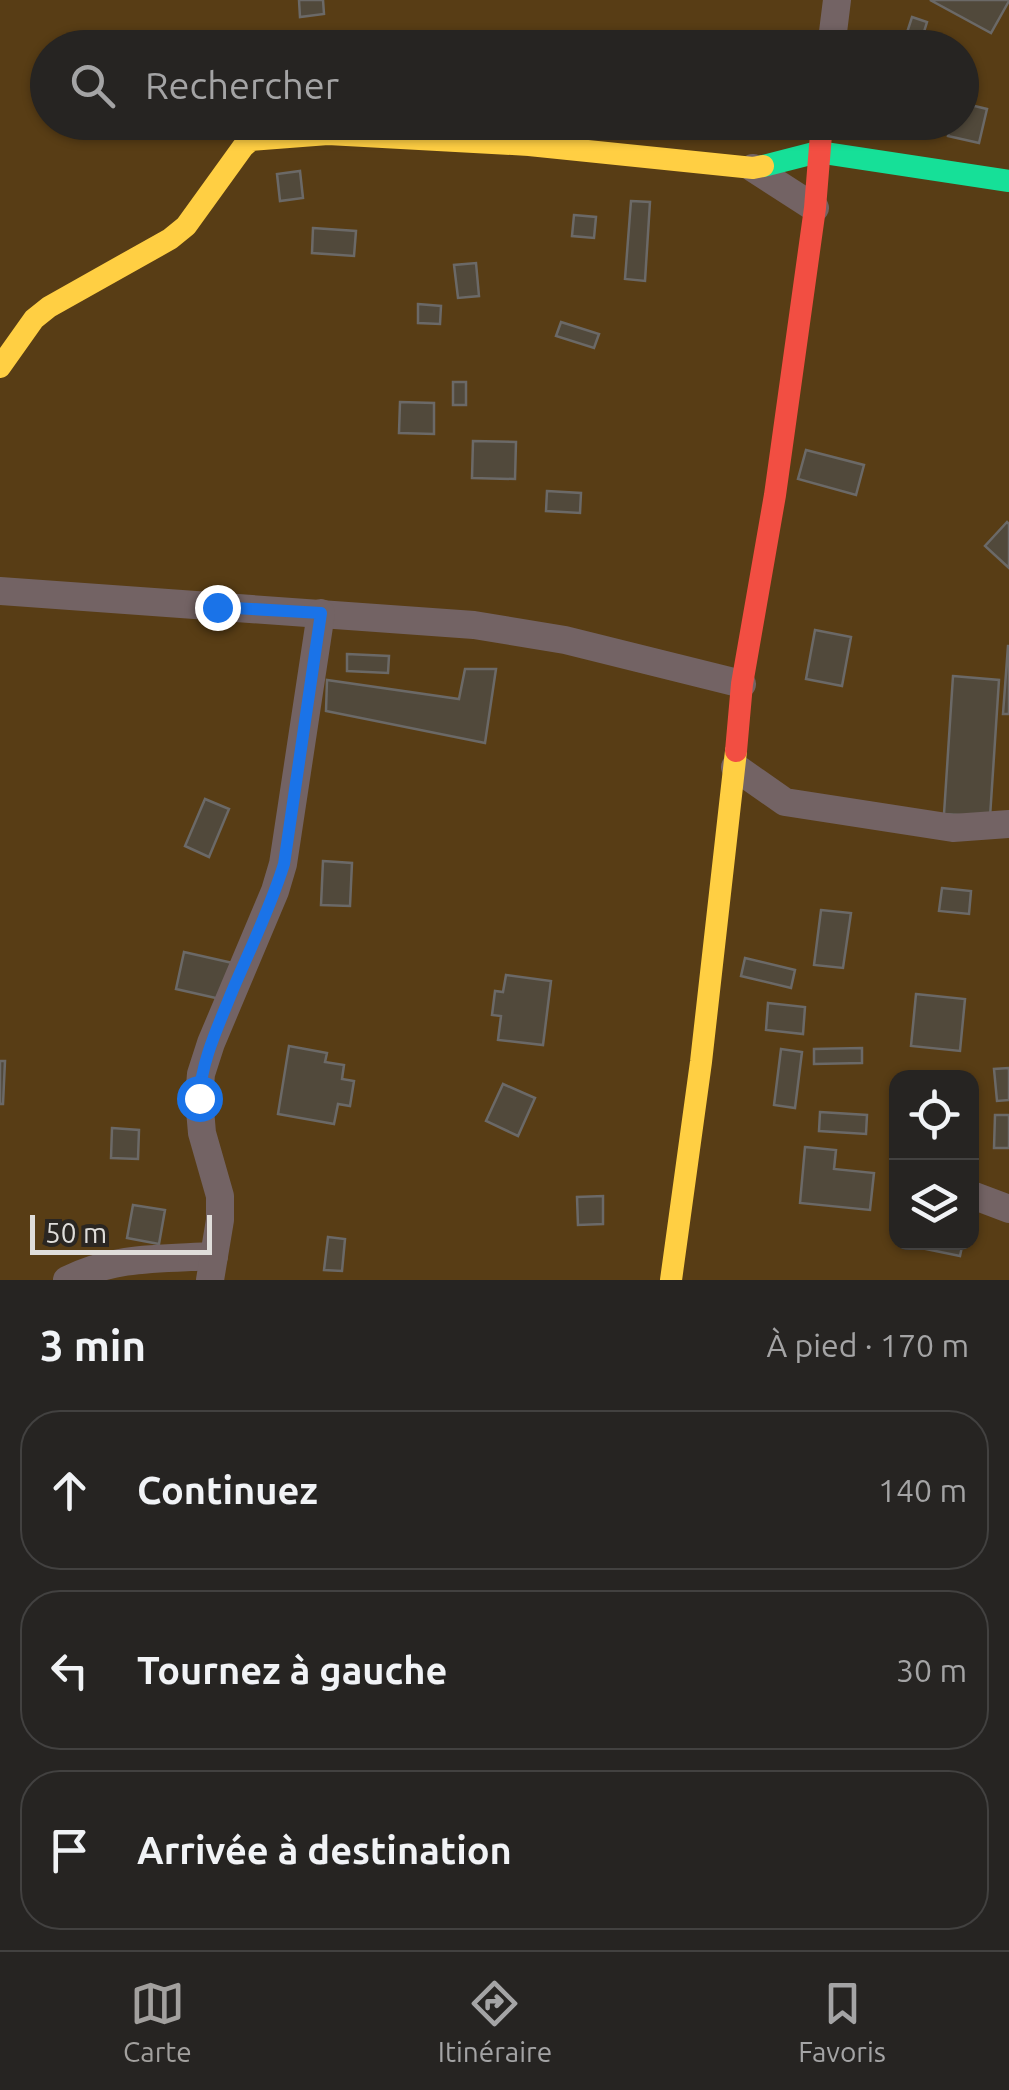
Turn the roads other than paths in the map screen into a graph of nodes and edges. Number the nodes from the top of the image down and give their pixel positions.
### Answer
1 (836, 0) edge
2 (833, 30) edge
3 (251, 140) edge
4 (438, 140) edge
5 (820, 140) edge
6 (818, 152) junction
7 (753, 168) junction
8 (1009, 181) edge
9 (815, 208) junction
10 (0, 367) edge
11 (0, 591) edge
12 (321, 613) junction
13 (742, 684) junction
14 (735, 768) junction
15 (1009, 824) edge
16 (979, 1198) edge
17 (1009, 1209) edge
18 (212, 1268) edge
19 (67, 1280) edge
20 (671, 1280) edge

1 - 2 street
3 - 10 street
4 - 7 street
5 - 6 street
6 - 7 street
6 - 8 street
6 - 9 street
7 - 9 street
9 - 13 street
11 - 12 street
12 - 13 street
12 - 18 street
13 - 14 street
14 - 15 street
14 - 20 street
16 - 17 street
18 - 19 street

